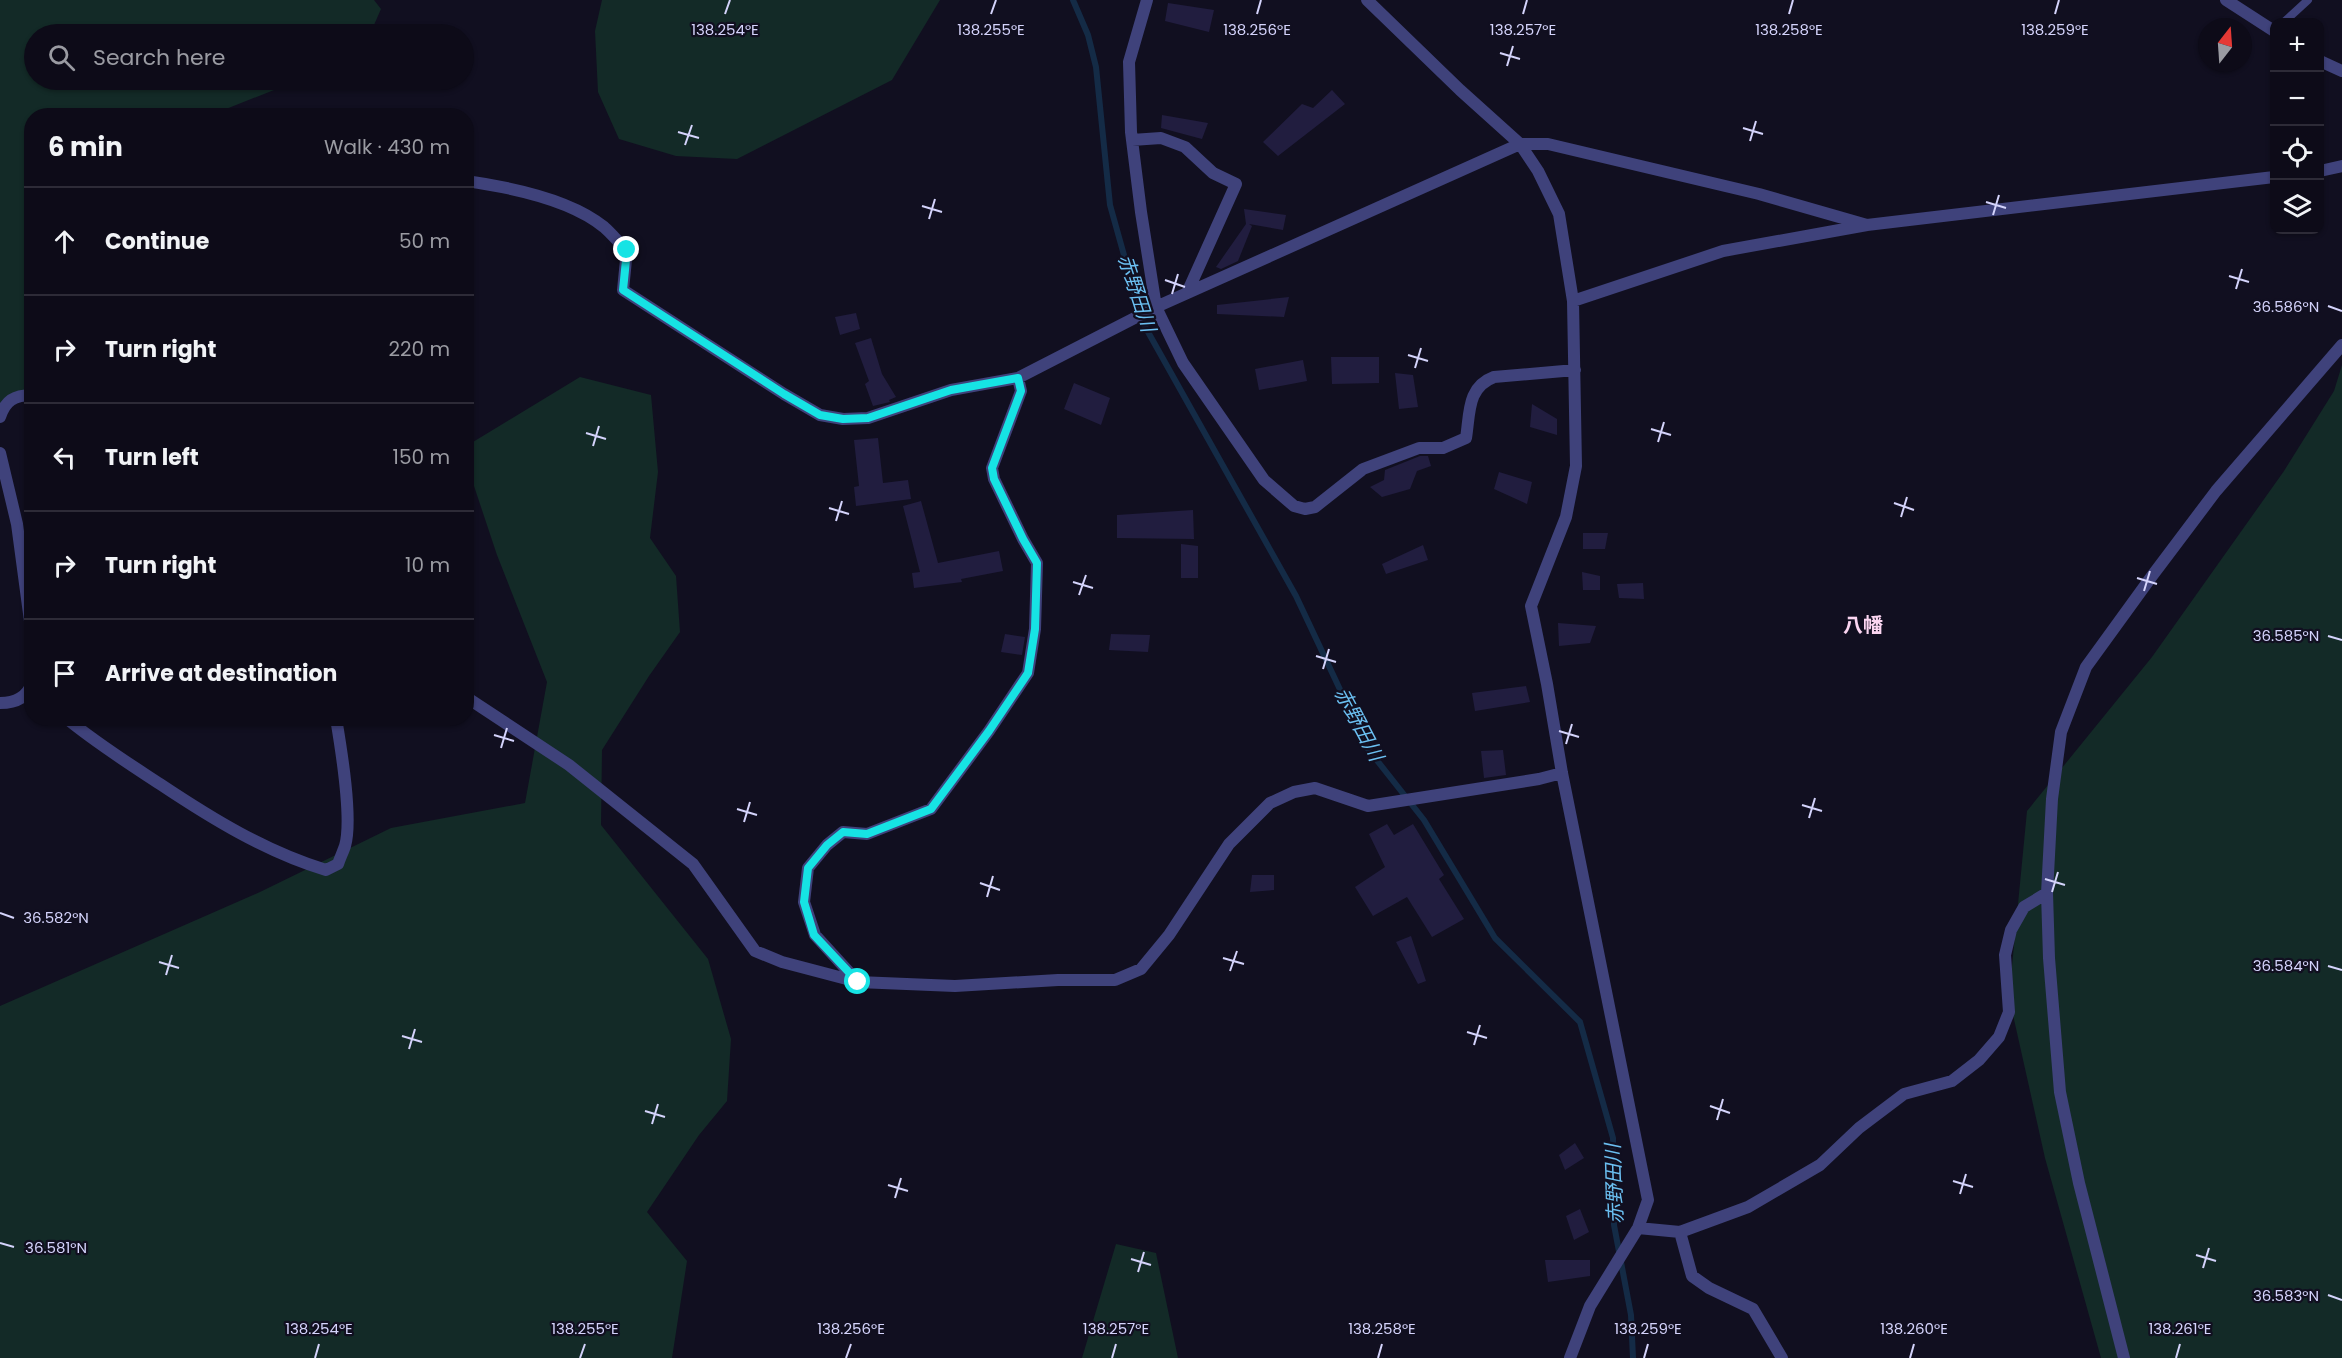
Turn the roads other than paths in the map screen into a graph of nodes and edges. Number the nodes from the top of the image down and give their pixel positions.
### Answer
1 (1148, 0) edge
2 (1366, 0) edge
3 (2226, 0) edge
4 (2308, 0) edge
5 (2288, 18) edge
6 (2270, 28) edge
7 (2324, 63) edge
8 (2342, 71) edge
9 (1132, 140) junction
10 (1520, 144) junction
11 (2342, 166) edge
12 (2324, 170) edge
13 (2270, 177) edge
14 (474, 182) edge
15 (1867, 225) junction
16 (1187, 293) junction
17 (1573, 301) junction
18 (1153, 308) junction
19 (2342, 345) edge
20 (1575, 370) junction
21 (1018, 378) junction
22 (24, 396) edge
23 (0, 417) edge
24 (0, 453) edge
25 (24, 576) edge
26 (24, 696) edge
27 (474, 702) edge
28 (0, 703) edge
29 (76, 726) edge
30 (337, 726) edge
31 (1562, 774) junction
32 (2047, 893) junction
33 (858, 982) junction
34 (1638, 1228) junction
35 (1680, 1232) junction
36 (1570, 1358) edge
37 (1782, 1358) edge
38 (2124, 1358) edge

1 - 9 street
2 - 10 street
3 - 6 street
4 - 5 lane
7 - 8 street
9 - 16 street
9 - 18 street
10 - 15 street
10 - 16 street
10 - 17 street
11 - 12 street
13 - 15 street
14 - 21 street
15 - 17 street
16 - 18 street
17 - 20 street
18 - 20 street
18 - 21 street
19 - 32 street
20 - 31 street
21 - 33 street
22 - 23 street
24 - 25 street
26 - 28 street
27 - 33 street
29 - 30 street
31 - 33 street
31 - 34 street
32 - 35 street
32 - 38 street
34 - 35 street
34 - 36 street
35 - 37 street

